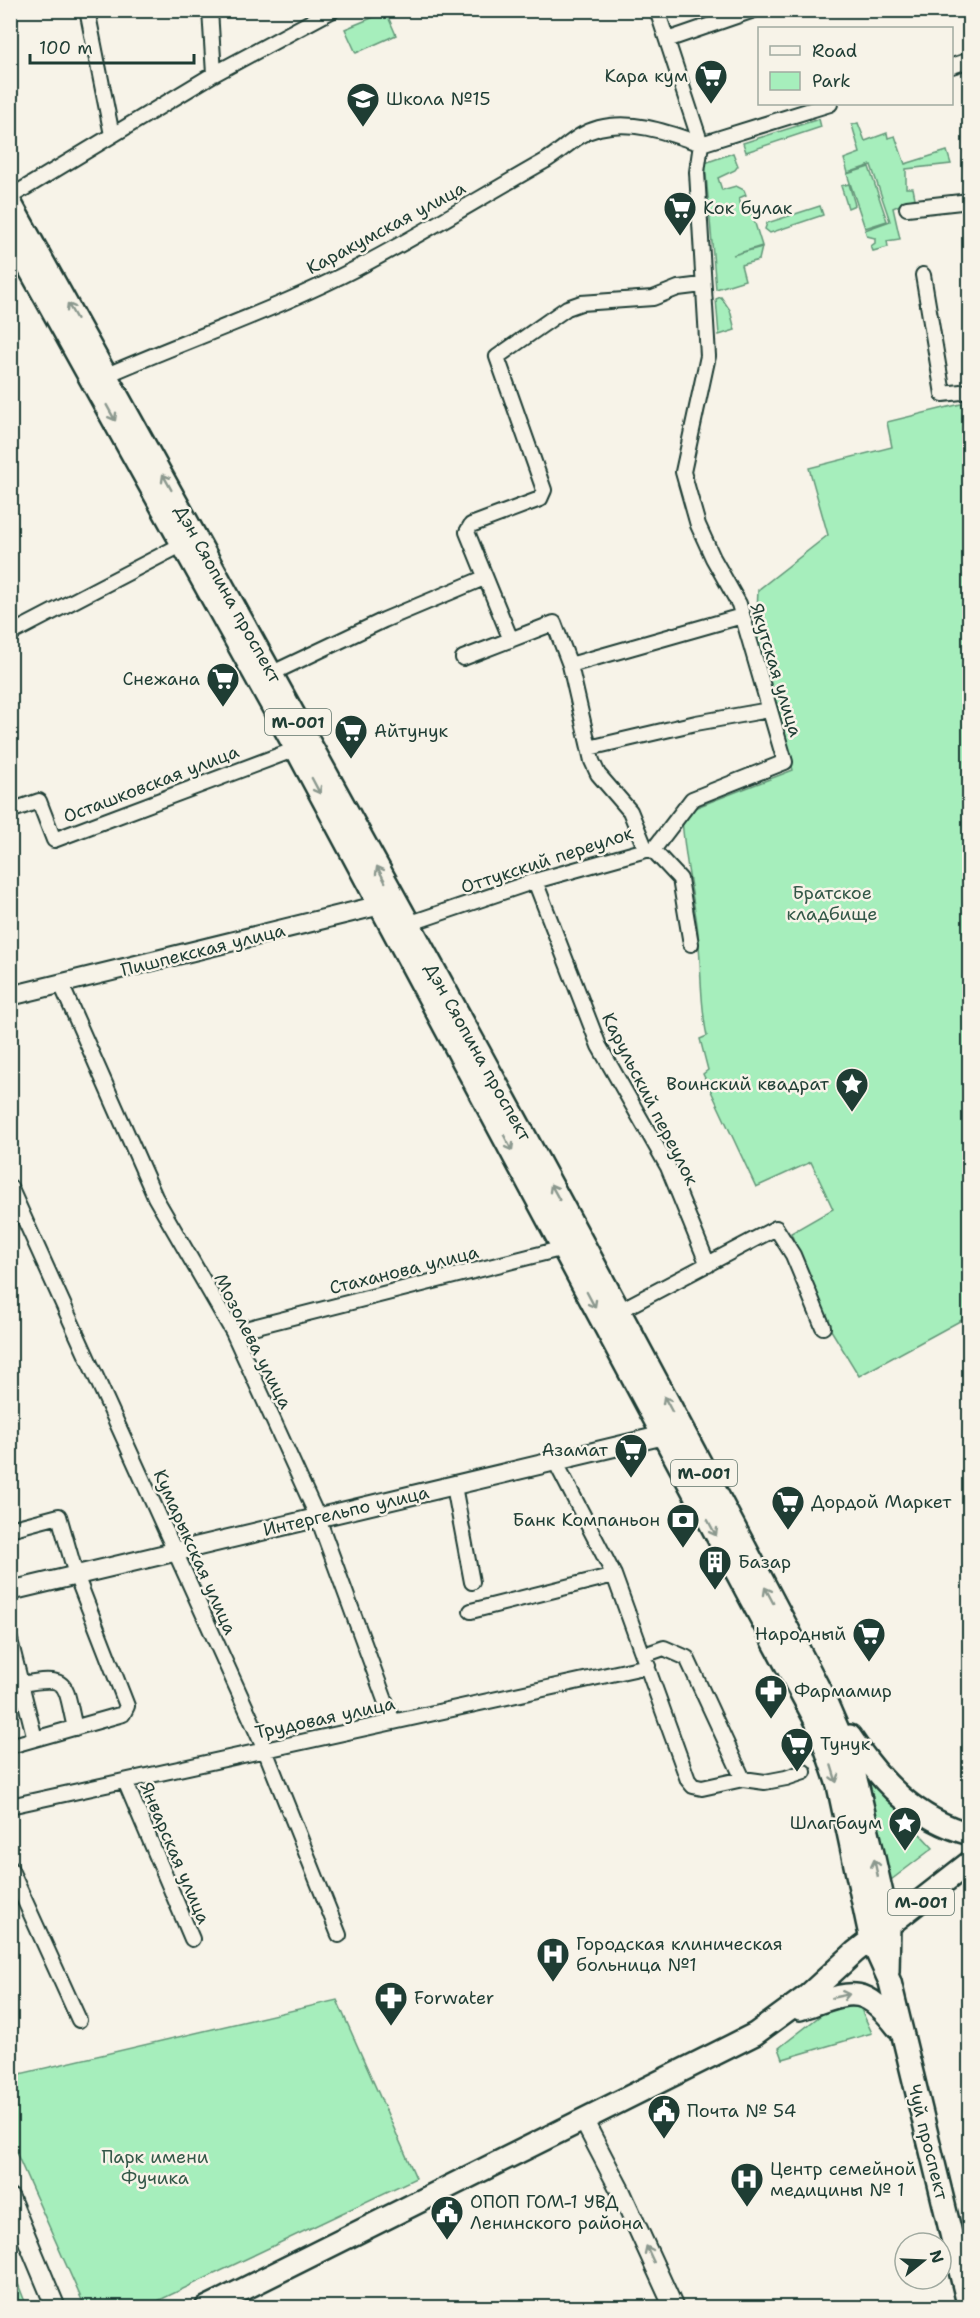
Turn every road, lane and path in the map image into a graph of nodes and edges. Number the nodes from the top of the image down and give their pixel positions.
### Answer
1 (87, 10) edge
2 (210, 10) edge
3 (333, 10) edge
4 (657, 10) edge
5 (754, 10) edge
6 (667, 40) junction
7 (969, 60) edge
8 (953, 65) edge
9 (214, 74) junction
10 (827, 105) edge
11 (112, 135) junction
12 (701, 144) junction
13 (10, 196) edge
14 (969, 201) edge
15 (10, 202) edge
16 (907, 208) dead end
17 (10, 234) edge
18 (923, 275) dead end
19 (702, 285) junction
20 (95, 379) junction
21 (969, 391) edge
22 (183, 544) junction
23 (484, 579) junction
24 (742, 616) junction
25 (10, 634) edge
26 (511, 640) junction
27 (463, 658) dead end
28 (570, 665) junction
29 (264, 677) junction
30 (769, 710) junction
31 (590, 748) junction
32 (296, 749) junction
33 (10, 811) edge
34 (649, 850) junction
35 (535, 881) junction
36 (388, 904) junction
37 (408, 924) junction
38 (691, 944) dead end
39 (61, 984) junction
40 (10, 996) edge
41 (10, 1187) edge
42 (574, 1246) junction
43 (708, 1265) junction
44 (619, 1311) junction
45 (823, 1327) dead end
46 (233, 1332) junction
47 (672, 1434) junction
48 (555, 1461) junction
49 (454, 1486) junction
50 (318, 1518) junction
51 (10, 1529) edge
52 (176, 1552) junction
53 (76, 1575) junction
54 (614, 1575) junction
55 (472, 1581) dead end
56 (10, 1591) edge
57 (471, 1611) dead end
58 (10, 1640) edge
59 (646, 1661) junction
60 (21, 1684) junction
61 (826, 1702) junction
62 (393, 1722) junction
63 (75, 1728) junction
64 (35, 1739) junction
65 (10, 1746) edge
66 (265, 1750) junction
67 (804, 1772) dead end
68 (742, 1779) junction
69 (125, 1781) junction
70 (10, 1806) edge
71 (969, 1834) edge
72 (969, 1862) edge
73 (10, 1868) edge
74 (889, 1925) junction
75 (339, 1935) dead end
76 (192, 1939) dead end
77 (871, 1940) junction
78 (888, 1976) junction
79 (785, 2014) junction
80 (79, 2020) dead end
81 (901, 2033) junction
82 (584, 2121) junction
83 (10, 2199) edge
84 (56, 2307) edge
85 (206, 2307) edge
86 (674, 2307) edge
87 (969, 2307) edge

1 - 11 street
2 - 9 street
3 - 9 street
4 - 6 street
5 - 6 street
6 - 12 street
7 - 8 street
9 - 11 street
10 - 12 street
11 - 13 street
12 - 19 street, Якутская улица
12 - 20 street, Каракумская улица
14 - 16 street
20 -> 15 main road, Дэн Сяопина проспект / M-001
17 - 20 main road, Дэн Сяопина проспект / M-001
18 - 21 street
19 - 23 street
19 - 24 street, Якутская улица
20 -> 22 main road, Дэн Сяопина проспект / M-001
29 -> 20 main road, Дэн Сяопина проспект / M-001
22 - 25 street
22 - 29 main road, Дэн Сяопина проспект / M-001
23 - 26 street
23 - 29 street
24 - 28 street
24 - 30 street, Якутская улица
26 - 27 street, Оттукский переулок
26 - 28 street, Оттукский переулок
28 - 31 street, Оттукский переулок
29 - 32 main road, Дэн Сяопина проспект / M-001
36 -> 29 main road, Дэн Сяопина проспект / M-001
30 - 31 street
30 - 34 street, Якутская улица
31 - 34 street, Оттукский переулок
32 - 33 street, Осташковская улица
32 -> 36 main road, Дэн Сяопина проспект / M-001
34 - 35 street, Оттукский переулок
34 - 38 street
35 - 37 street, Оттукский переулок
35 - 43 street, Карульский переулок
36 - 37 main road, Дэн Сяопина проспект / M-001
36 - 39 main road, Пишпекская улица
36 -> 42 main road, Дэн Сяопина проспект / M-001
42 -> 37 main road, Дэн Сяопина проспект / M-001
39 - 40 main road, Пишпекская улица
39 - 46 street, Мозолева улица
41 - 52 street, Кумарыкская улица
42 - 44 main road, Дэн Сяопина проспект / M-001
42 - 46 street, Стаханова улица
42 -> 47 main road, Дэн Сяопина проспект / M-001
43 - 44 street
43 - 45 street
47 -> 44 main road, Дэн Сяопина проспект / M-001
46 - 50 street, Мозолева улица
47 - 48 main road, Интергельпо улица
61 -> 47 main road, Дэн Сяопина проспект / M-001
47 -> 77 main road, Дэн Сяопина проспект / M-001
48 - 49 main road, Интергельпо улица
48 - 54 street
49 - 50 main road, Интергельпо улица
49 - 55 street
50 - 52 main road, Интергельпо улица
50 - 62 street, Мозолева улица
51 - 53 street
52 - 53 main road, Интергельпо улица
52 - 66 street, Кумарыкская улица
53 - 56 main road, Интергельпо улица
53 - 63 street
54 - 57 street
54 - 59 street
58 - 60 street
59 - 62 street, Трудовая улица
59 - 68 street, Трудовая улица
59 - 68 street
60 - 63 street
60 - 64 street
61 - 71 main road
74 -> 61 main road, Дэн Сяопина проспект / M-001
62 - 66 street, Трудовая улица
63 - 64 street
64 - 65 street
66 - 69 street, Трудовая улица
66 - 75 street, Кумарыкская улица
67 - 68 street
69 - 70 street, Трудовая улица
69 - 76 street, Январская улица
72 - 74 main road, М-001
73 - 80 street
74 - 77 main road, М-001
74 - 78 main road, Чуй проспект
77 - 78 main road, Чуй проспект
77 - 79 main road
78 - 81 main road, Чуй проспект
79 -> 81 main road
79 - 82 main road
81 - 87 main road, Чуй проспект
82 - 85 main road
86 -> 82 main road
83 - 84 main road

